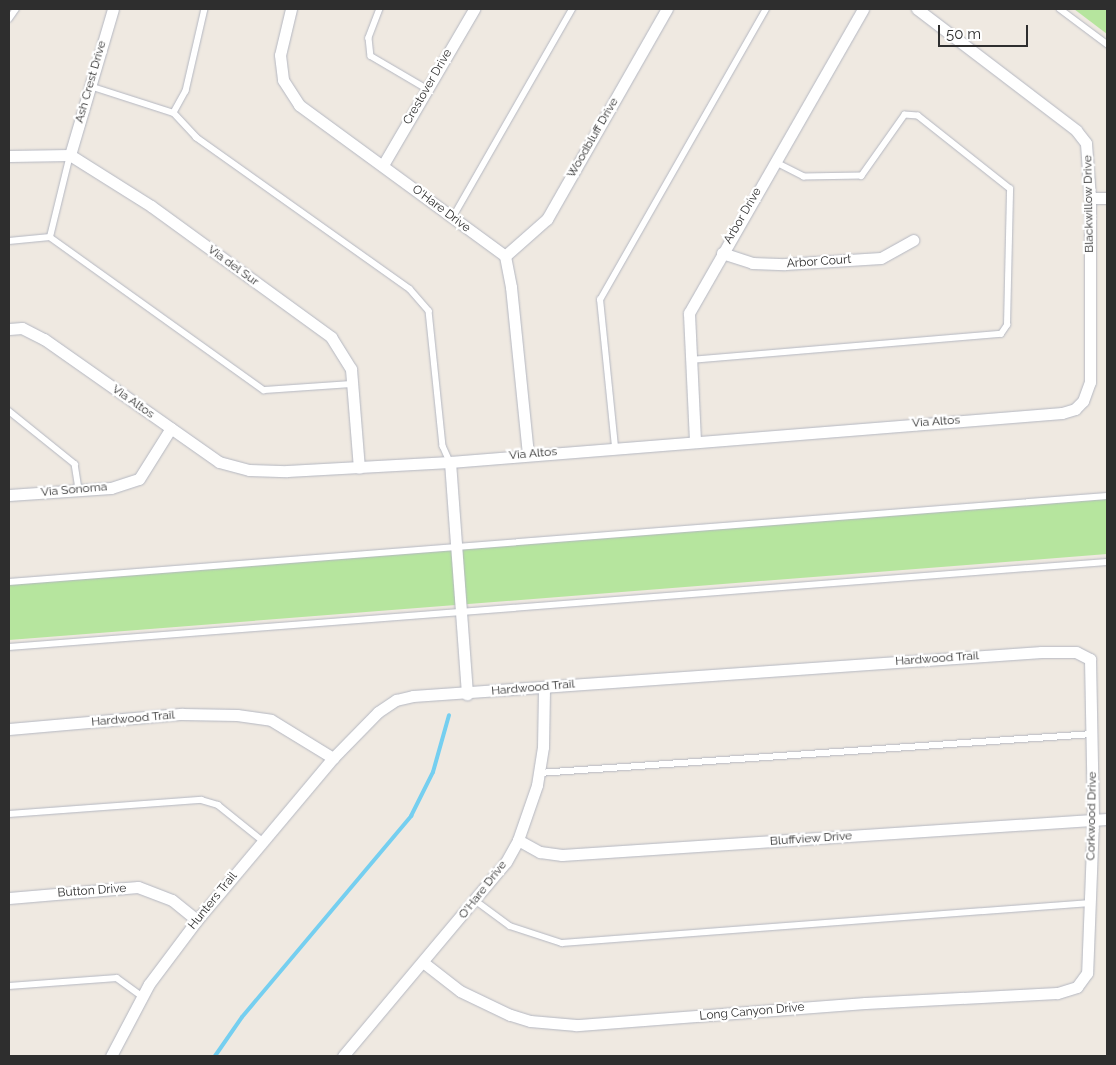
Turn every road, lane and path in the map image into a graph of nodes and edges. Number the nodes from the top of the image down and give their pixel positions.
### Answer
1 (16, 9) edge
2 (110, 9) edge
3 (205, 9) edge
4 (291, 9) edge
5 (380, 9) edge
6 (474, 9) edge
7 (572, 9) edge
8 (667, 9) edge
9 (766, 9) edge
10 (863, 9) edge
11 (917, 9) edge
12 (1060, 9) edge
13 (9, 19) edge
14 (1107, 44) edge
15 (90, 86) junction
16 (427, 89) junction
17 (174, 113) junction
18 (70, 155) junction
19 (9, 156) edge
20 (775, 162) junction
21 (383, 165) junction
22 (1090, 198) junction
23 (1107, 198) edge
24 (453, 217) junction
25 (50, 237) junction
26 (913, 240) dead end
27 (9, 241) edge
28 (722, 253) junction
29 (505, 256) junction
30 (9, 329) edge
31 (690, 360) junction
32 (352, 384) junction
33 (1088, 391) joint
34 (9, 412) edge
35 (171, 428) junction
36 (695, 441) junction
37 (615, 447) junction
38 (528, 454) junction
39 (450, 462) junction
40 (358, 468) junction
41 (79, 490) junction
42 (9, 495) edge
43 (1107, 496) edge
44 (455, 547) junction
45 (1107, 562) edge
46 (9, 582) edge
47 (460, 611) junction
48 (9, 647) edge
49 (1090, 659) joint
50 (544, 688) junction
51 (467, 694) junction
52 (9, 729) edge
53 (1092, 734) junction
54 (333, 758) junction
55 (539, 773) junction
56 (9, 814) edge
57 (1107, 819) edge
58 (1093, 820) junction
59 (518, 840) junction
60 (263, 841) junction
61 (9, 898) edge
62 (476, 901) junction
63 (1090, 903) junction
64 (197, 920) junction
65 (424, 963) junction
66 (1087, 973) joint
67 (9, 986) edge
68 (142, 996) junction
69 (111, 1056) edge
70 (343, 1056) edge

1 - 13 lane
2 - 15 street, Ash Crest Drive
3 - 17 lane
4 - 21 street, O'Hare Drive
5 - 16 lane
6 - 16 street, Crestover Drive
7 - 24 lane
8 - 29 street, Woodbluff Drive
9 - 37 lane
10 - 20 street, Arbor Drive
11 - 22 street, Blackwillow Drive
12 - 14 lane
15 - 17 lane
15 - 18 street, Ash Crest Drive
16 - 21 street, Crestover Drive
17 - 39 lane
18 - 19 street
18 - 25 lane
18 - 32 street, Via del Sur
20 - 28 street, Arbor Drive
20 - 31 lane
21 - 24 street, O'Hare Drive
22 - 23 street
22 - 33 street, Blackwillow Drive
24 - 29 street, O'Hare Drive
25 - 27 lane
25 - 32 lane
26 - 28 street, Arbor Court
28 - 31 street, Arbor Drive
29 - 38 street
30 - 35 street, Via Altos
31 - 36 street, Arbor Drive
32 - 40 street, Via del Sur
33 - 36 street, Via Altos
34 - 41 lane
35 - 40 street, Via Altos
35 - 41 street, Via Sonoma
36 - 37 street, Via Altos
37 - 38 street, Via Altos
38 - 39 street, Via Altos
39 - 40 street, Via Altos
39 - 44 street
41 - 42 street, Via Sonoma
43 - 44 lane
44 - 46 lane
44 - 47 street
45 - 47 lane
47 - 48 lane
47 - 51 street
49 - 50 street, Hardwood Trail
49 - 53 street, Corkwood Drive
50 - 51 street, Hardwood Trail
50 - 55 street, O'Hare Drive
51 - 54 street, Hardwood Trail
52 - 54 street, Hardwood Trail
53 - 55 lane
53 - 58 street, Corkwood Drive
54 - 60 street, Hunters Trail
55 - 59 street, O'Hare Drive
56 - 60 lane
57 - 58 street, Bluffview Drive
58 - 59 street, Bluffview Drive
58 - 63 street, Corkwood Drive
59 - 62 street, O'Hare Drive
60 - 64 street, Hunters Trail
61 - 64 street, Button Drive
62 - 63 lane
62 - 65 street, O'Hare Drive
63 - 66 street, Corkwood Drive
64 - 68 street, Hunters Trail
65 - 66 street, Long Canyon Drive
65 - 70 street, O'Hare Drive
67 - 68 lane
68 - 69 street, Hunters Trail

